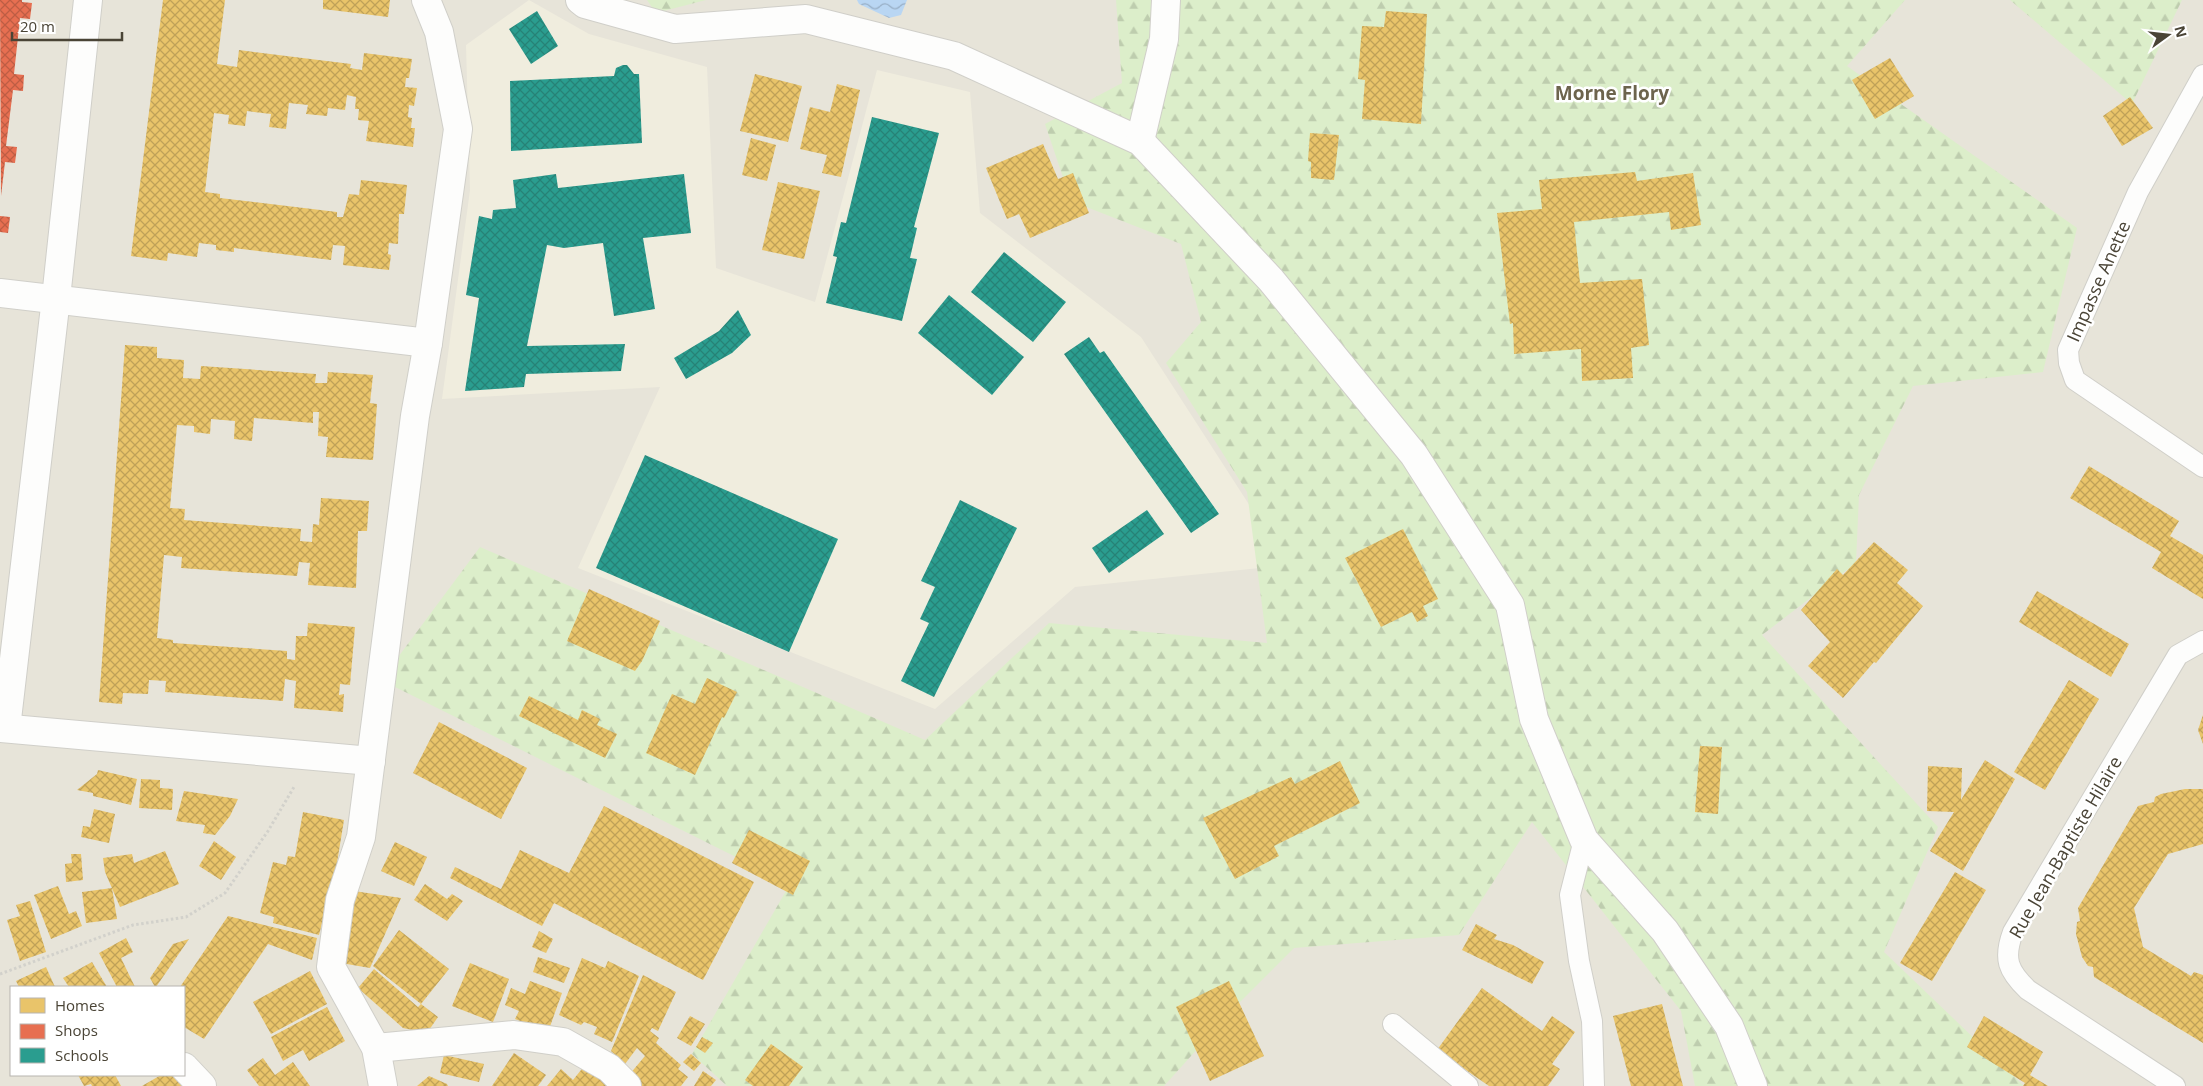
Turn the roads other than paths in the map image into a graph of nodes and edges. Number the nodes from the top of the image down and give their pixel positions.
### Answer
1 (88, 0) edge
2 (426, 0) edge
3 (580, 0) edge
4 (1166, 0) edge
5 (2203, 75) edge
6 (1140, 141) junction
7 (0, 293) edge
8 (56, 298) junction
9 (428, 343) junction
10 (2203, 467) edge
11 (2203, 641) edge
12 (3, 728) edge
13 (372, 761) junction
14 (1584, 840) junction
15 (1393, 1024) dead end
16 (376, 1048) junction
17 (185, 1068) edge
18 (202, 1086) edge
19 (383, 1086) edge
20 (626, 1086) edge
21 (1468, 1086) edge
22 (1594, 1086) edge
23 (1752, 1086) edge
24 (2175, 1086) edge

1 - 8 street
2 - 9 street
3 - 6 street
4 - 6 street
5 - 10 lane, Impasse Anette
6 - 14 street
7 - 8 street
8 - 9 street
8 - 12 street
9 - 13 street
11 - 24 lane, Rue Jean-Baptiste Hilaire
12 - 13 street
13 - 16 street
14 - 22 lane
14 - 23 street
15 - 21 lane
16 - 19 street
16 - 20 street
17 - 18 street

